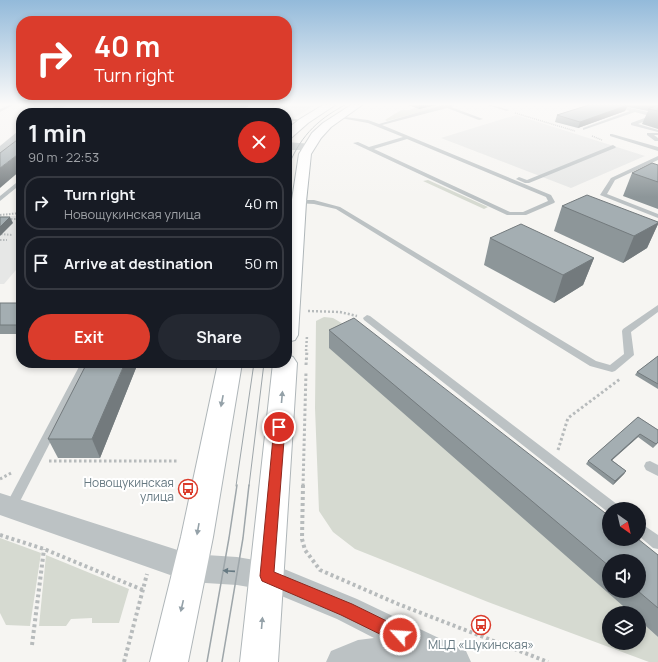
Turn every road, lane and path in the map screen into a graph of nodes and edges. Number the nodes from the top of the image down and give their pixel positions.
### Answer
1 (316, 136) edge
2 (401, 136) edge
3 (411, 136) edge
4 (615, 136) edge
5 (16, 138) edge
6 (406, 138) junction
7 (0, 139) edge
8 (16, 140) edge
9 (356, 143) dead end
10 (292, 146) edge
11 (308, 147) junction
12 (613, 147) dead end
13 (369, 149) junction
14 (658, 149) edge
15 (0, 152) edge
16 (657, 159) edge
17 (623, 175) junction
18 (630, 177) dead end
19 (16, 186) edge
20 (0, 200) edge
21 (298, 202) junction
22 (16, 213) edge
23 (0, 215) edge
24 (658, 216) edge
25 (7, 219) edge
26 (16, 220) edge
27 (1, 234) edge
28 (12, 235) dead end
29 (0, 240) edge
30 (7, 240) dead end
31 (292, 275) edge
32 (308, 303) dead end
33 (658, 308) edge
34 (308, 311) junction
35 (367, 318) joint
36 (308, 319) dead end
37 (307, 335) dead end
38 (83, 368) edge
39 (229, 368) edge
40 (285, 368) edge
41 (624, 376) dead end
42 (35, 461) junction
43 (177, 461) dead end
44 (554, 463) junction
45 (0, 479) edge
46 (605, 502) edge
47 (6, 506) edge
48 (646, 534) edge
49 (0, 535) edge
50 (658, 543) edge
51 (44, 549) junction
52 (190, 568) junction
53 (148, 572) dead end
54 (267, 576) junction
55 (143, 590) junction
56 (32, 645) dead end
57 (124, 662) edge
58 (169, 662) edge
59 (259, 662) edge
60 (342, 662) edge
61 (454, 662) edge
62 (548, 662) edge

1 - 11 main road
2 - 6 lane
3 - 12 lane
4 - 14 lane
5 - 7 street
6 - 13 lane
6 - 13 lane
8 - 15 street
9 - 13 lane
10 - 11 street
11 - 21 main road
16 - 17 lane
17 - 18 lane
17 - 24 lane
19 - 20 lane
21 - 31 main road
21 - 33 lane
22 - 23 path
25 - 26 path
27 - 28 path
29 - 30 path
32 - 34 path
34 - 35 path
34 - 36 path
35 - 44 lane
37 - 62 path
38 - 42 lane
39 -> 52 main road
54 -> 40 main road
41 - 44 path
42 - 43 path
42 - 45 path
42 - 47 lane
44 - 46 lane
47 - 52 street
48 - 50 lane
49 - 51 path
51 - 55 path
51 - 56 path
54 -> 52 street
52 -> 58 main road
53 - 55 path
59 -> 54 main road
54 - 61 street
55 - 57 path
60 - 61 street

